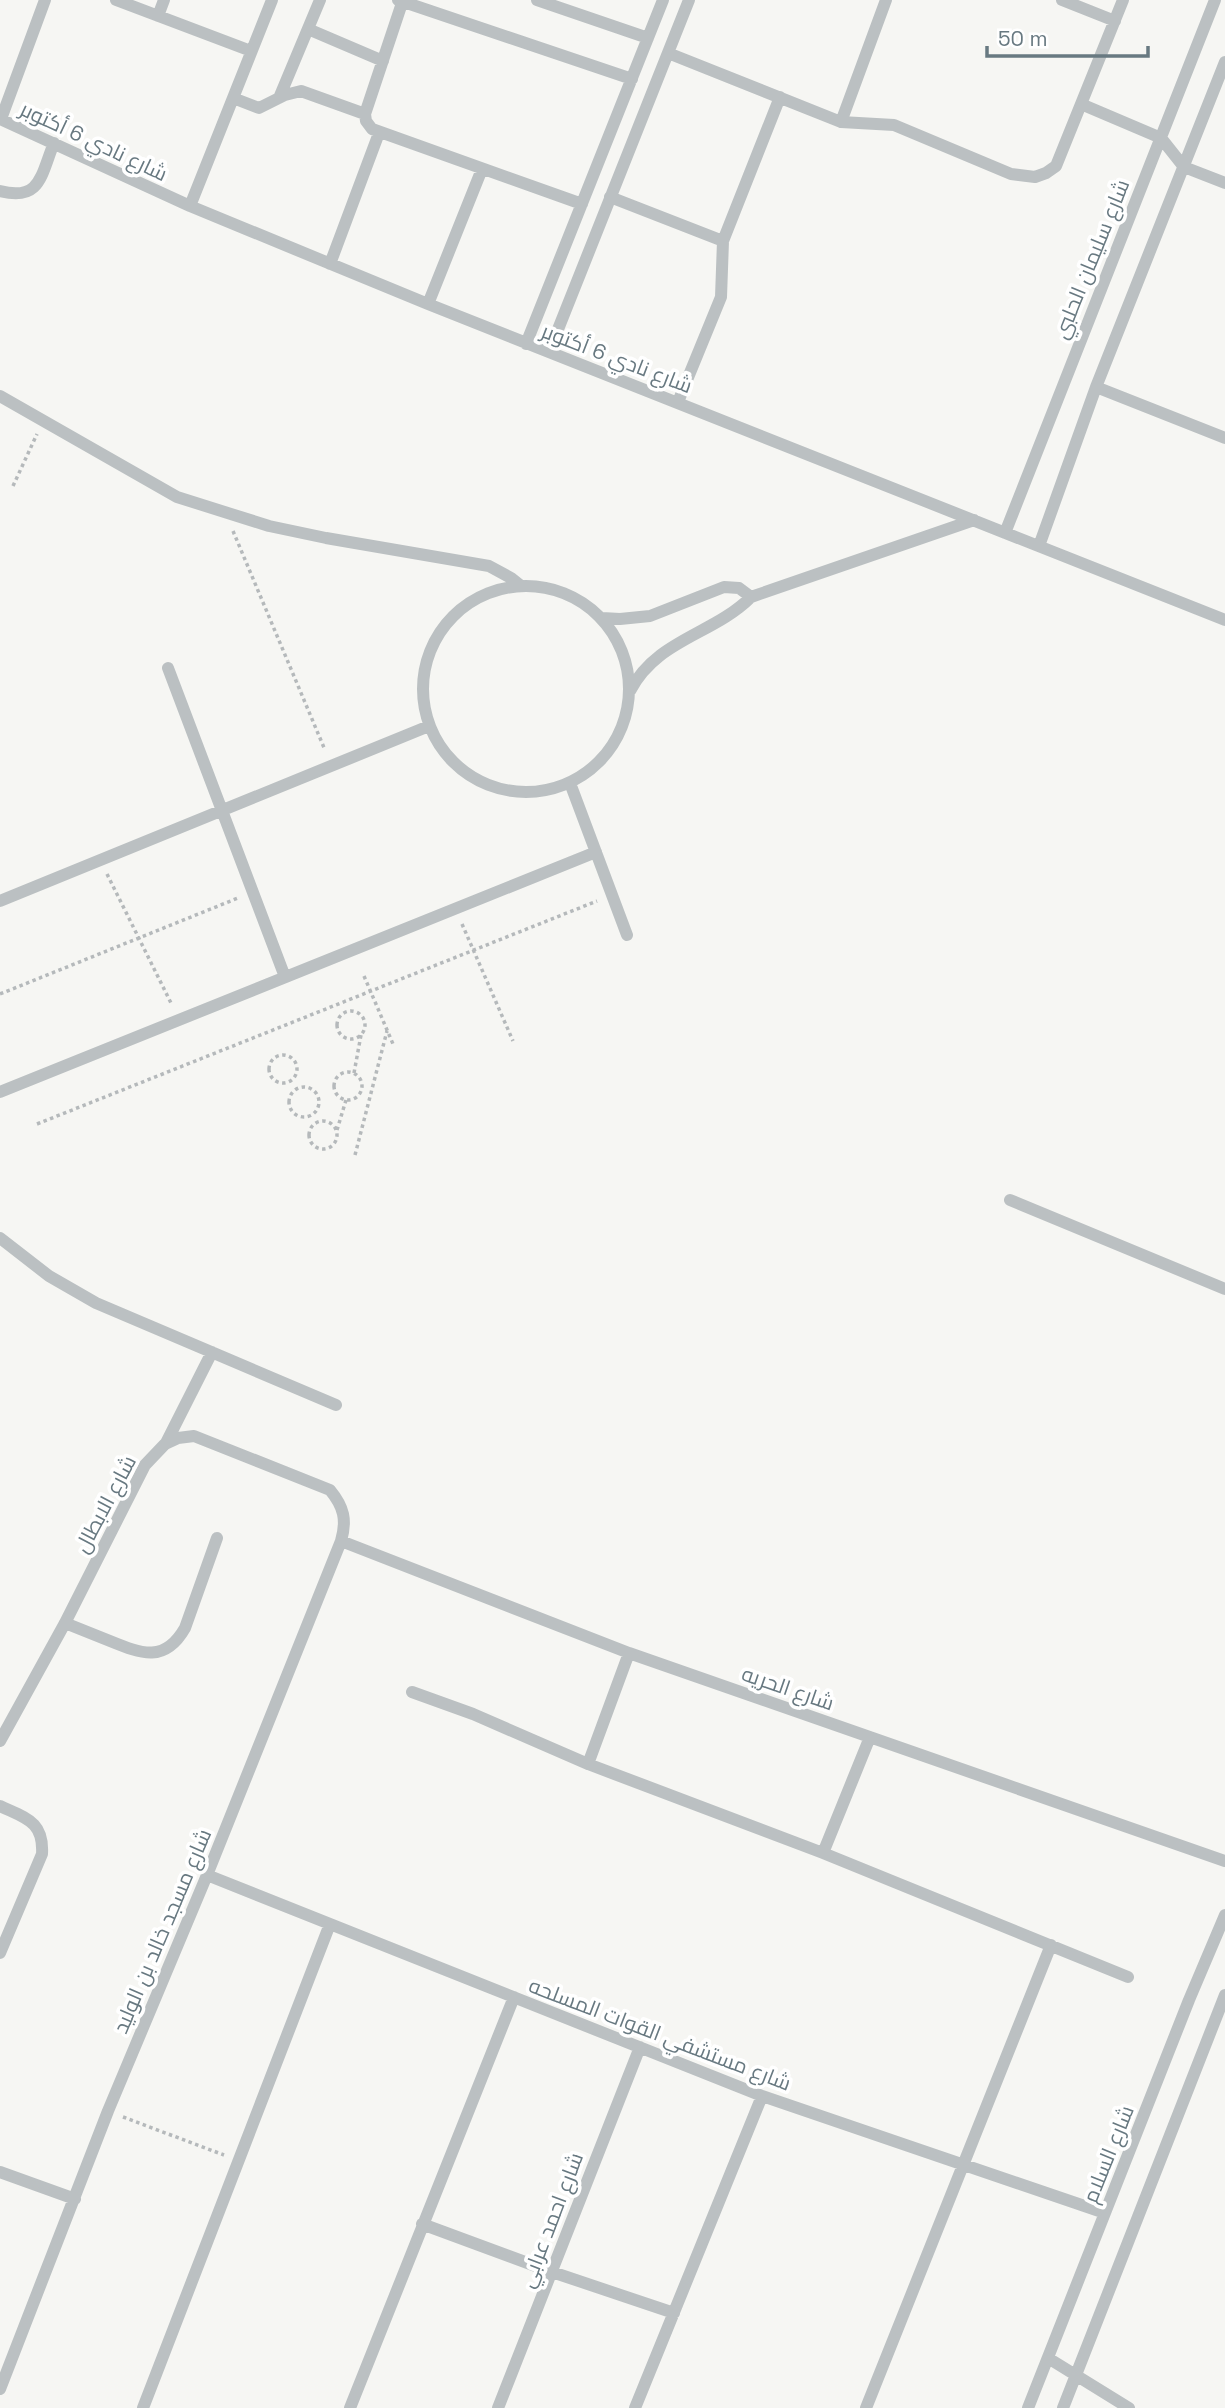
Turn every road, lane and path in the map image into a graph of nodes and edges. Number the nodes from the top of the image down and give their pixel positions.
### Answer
1 (45, 0) edge
2 (116, 0) edge
3 (164, 0) edge
4 (272, 0) edge
5 (320, 0) edge
6 (537, 0) edge
7 (662, 0) edge
8 (886, 0) edge
9 (1062, 0) edge
10 (1123, 0) edge
11 (1215, 0) edge
12 (401, 1) edge
13 (687, 4) edge
14 (158, 16) junction
15 (1115, 21) junction
16 (308, 29) junction
17 (648, 38) junction
18 (251, 51) junction
19 (668, 53) junction
20 (383, 61) junction
21 (1225, 62) edge
22 (632, 79) junction
23 (780, 97) junction
24 (233, 98) junction
25 (279, 98) junction
26 (1081, 103) junction
27 (365, 114) junction
28 (0, 119) edge
29 (841, 122) junction
30 (379, 133) junction
31 (1161, 138) junction
32 (54, 143) junction
33 (1184, 167) junction
34 (482, 169) junction
35 (1225, 183) edge
36 (0, 191) edge
37 (610, 197) junction
38 (582, 204) junction
39 (190, 206) junction
40 (723, 241) junction
41 (330, 264) junction
42 (428, 304) junction
43 (526, 344) junction
44 (549, 352) junction
45 (1096, 387) junction
46 (0, 396) edge
47 (678, 402) junction
48 (43, 421) junction
49 (1225, 438) edge
50 (13, 486) dead end
51 (226, 513) junction
52 (974, 520) junction
53 (1004, 533) junction
54 (1038, 546) junction
55 (521, 586) junction
56 (751, 597) junction
57 (602, 618) junction
58 (1225, 620) edge
59 (169, 668) dead end
60 (630, 692) junction
61 (429, 726) junction
62 (332, 765) junction
63 (570, 783) junction
64 (223, 810) junction
65 (596, 852) junction
66 (100, 860) junction
67 (253, 892) junction
68 (612, 895) junction
69 (0, 901) edge
70 (455, 908) junction
71 (627, 935) dead end
72 (139, 938) junction
73 (473, 950) junction
74 (285, 976) junction
75 (363, 976) dead end
76 (370, 991) junction
77 (0, 994) edge
78 (179, 1020) junction
79 (387, 1031) junction
80 (361, 1035) junction
81 (513, 1041) dead end
82 (393, 1044) dead end
83 (354, 1073) junction
84 (294, 1079) junction
85 (297, 1088) junction
86 (362, 1090) junction
87 (0, 1092) edge
88 (371, 1093) junction
89 (346, 1100) junction
90 (311, 1115) junction
91 (315, 1123) junction
92 (37, 1124) dead end
93 (337, 1132) junction
94 (355, 1155) dead end
95 (1010, 1200) dead end
96 (0, 1238) edge
97 (1225, 1289) edge
98 (212, 1352) junction
99 (336, 1405) dead end
100 (166, 1444) junction
101 (330, 1490) joint
102 (217, 1538) dead end
103 (341, 1541) junction
104 (65, 1623) junction
105 (629, 1653) junction
106 (412, 1692) dead end
107 (870, 1737) junction
108 (0, 1741) edge
109 (588, 1764) junction
110 (0, 1806) edge
111 (823, 1853) junction
112 (1225, 1861) edge
113 (207, 1875) junction
114 (1225, 1915) edge
115 (330, 1924) junction
116 (1051, 1945) junction
117 (0, 1952) edge
118 (1128, 1977) dead end
119 (1225, 1995) edge
120 (514, 1997) junction
121 (640, 2047) junction
122 (762, 2096) junction
123 (108, 2111) junction
124 (238, 2160) junction
125 (963, 2165) junction
126 (0, 2172) edge
127 (75, 2199) junction
128 (1105, 2213) junction
129 (422, 2224) junction
130 (552, 2273) junction
131 (674, 2313) junction
132 (1048, 2358) junction
133 (1076, 2373) junction
134 (1, 2382) edge
135 (1032, 2407) edge
136 (143, 2408) edge
137 (350, 2408) edge
138 (498, 2408) edge
139 (635, 2408) edge
140 (866, 2408) edge
141 (1063, 2408) edge
142 (1129, 2408) edge

1 - 28 street
2 - 14 street
3 - 14 street
4 - 18 street
5 - 16 street
6 - 17 street
7 - 13 street
7 - 17 street
8 - 29 street
9 - 15 street
10 - 15 street
11 - 31 street, شارع سليمان الحلبي
12 - 20 street
12 - 22 street
13 - 19 street
14 - 18 street
15 - 26 street
16 - 20 street
16 - 25 street
17 - 22 street
18 - 24 street
19 - 23 street
19 - 37 street
20 - 27 street
21 - 33 street
22 - 38 street
23 - 29 street
23 - 40 street
24 - 25 street
24 - 39 street
25 - 27 street
26 - 29 street
26 - 31 street
27 - 30 street
28 - 32 street, شارع نادي 6 أكتوبر
30 - 34 street
30 - 41 street
31 - 33 street
31 - 53 street, شارع سليمان الحلبي
32 - 36 street
32 - 39 street, شارع نادي 6 أكتوبر
33 - 35 street
33 - 45 street
34 - 38 street
34 - 42 street
37 - 40 street
37 - 44 street
38 - 43 street
39 - 41 street, شارع نادي 6 أكتوبر
40 - 47 street
41 - 42 street, شارع نادي 6 أكتوبر
42 - 43 street, شارع نادي 6 أكتوبر
43 - 44 street, شارع نادي 6 أكتوبر
44 - 47 street, شارع نادي 6 أكتوبر
45 - 49 street
45 - 54 street
46 - 48 street
47 - 52 street, شارع نادي 6 أكتوبر
48 - 50 path
48 - 51 street
51 - 55 street
51 - 62 path
52 - 53 street, شارع نادي 6 أكتوبر
52 - 56 street
53 - 54 street, شارع نادي 6 أكتوبر
54 - 58 street, شارع نادي 6 أكتوبر
55 - 57 street
55 - 61 street
56 - 57 street
56 - 60 street
57 - 60 street
59 - 64 street
60 - 63 street
61 - 62 street
61 - 63 street
62 - 64 street
63 - 65 street
64 - 66 street
64 - 67 street
65 - 68 street
65 - 70 street
66 - 69 street
66 - 72 path
67 - 72 path
67 - 74 street
68 - 71 street
68 - 73 path
70 - 73 path
70 - 74 street
72 - 77 path
72 - 78 path
73 - 76 path
73 - 81 path
74 - 78 street
75 - 76 path
76 - 79 path
76 - 92 path
78 - 87 street
79 - 82 path
79 - 88 path
80 - 80 path
80 - 83 path
83 - 86 path
83 - 89 path
84 - 84 path
84 - 85 path
85 - 90 path
85 - 90 path
86 - 88 path
86 - 89 path
88 - 94 path
89 - 93 path
90 - 91 path
91 - 93 path
91 - 93 path
95 - 97 street
96 - 98 street
98 - 99 street
98 - 100 street
100 - 101 street, شارع الابطال
100 - 104 street, شارع الابطال
101 - 103 street, شارع مسجد خالد بن الوليد
102 - 104 street
103 - 105 street, شارع الحريه
103 - 113 street, شارع مسجد خالد بن الوليد
104 - 108 street, شارع الابطال
105 - 107 street, شارع الحريه
105 - 109 street
106 - 109 street
107 - 111 street
107 - 112 street, شارع الحريه
109 - 111 street
110 - 117 street
111 - 116 street
113 - 115 street, شارع مستشفي القوات المسلحه
113 - 123 street, شارع مسجد خالد بن الوليد
114 - 128 street, شارع السلام
115 - 120 street, شارع مستشفي القوات المسلحه
115 - 124 street
116 - 118 street
116 - 125 street
119 - 133 street
120 - 121 street, شارع مستشفي القوات المسلحه
120 - 129 street
121 - 122 street, شارع مستشفي القوات المسلحه
121 - 130 street, شارع احمد عرابي
122 - 125 street, شارع مستشفي القوات المسلحه
122 - 131 street
123 - 124 path
123 - 127 street, شارع مسجد خالد بن الوليد
124 - 136 street
125 - 128 street, شارع مستشفي القوات المسلحه
125 - 140 street
126 - 127 street
127 - 134 street, شارع مسجد خالد بن الوليد
128 - 132 street, شارع السلام
129 - 130 street
129 - 137 street
130 - 131 street
130 - 138 street, شارع احمد عرابي
131 - 139 street
132 - 133 street
132 - 135 street, شارع السلام
133 - 141 street
133 - 142 street

